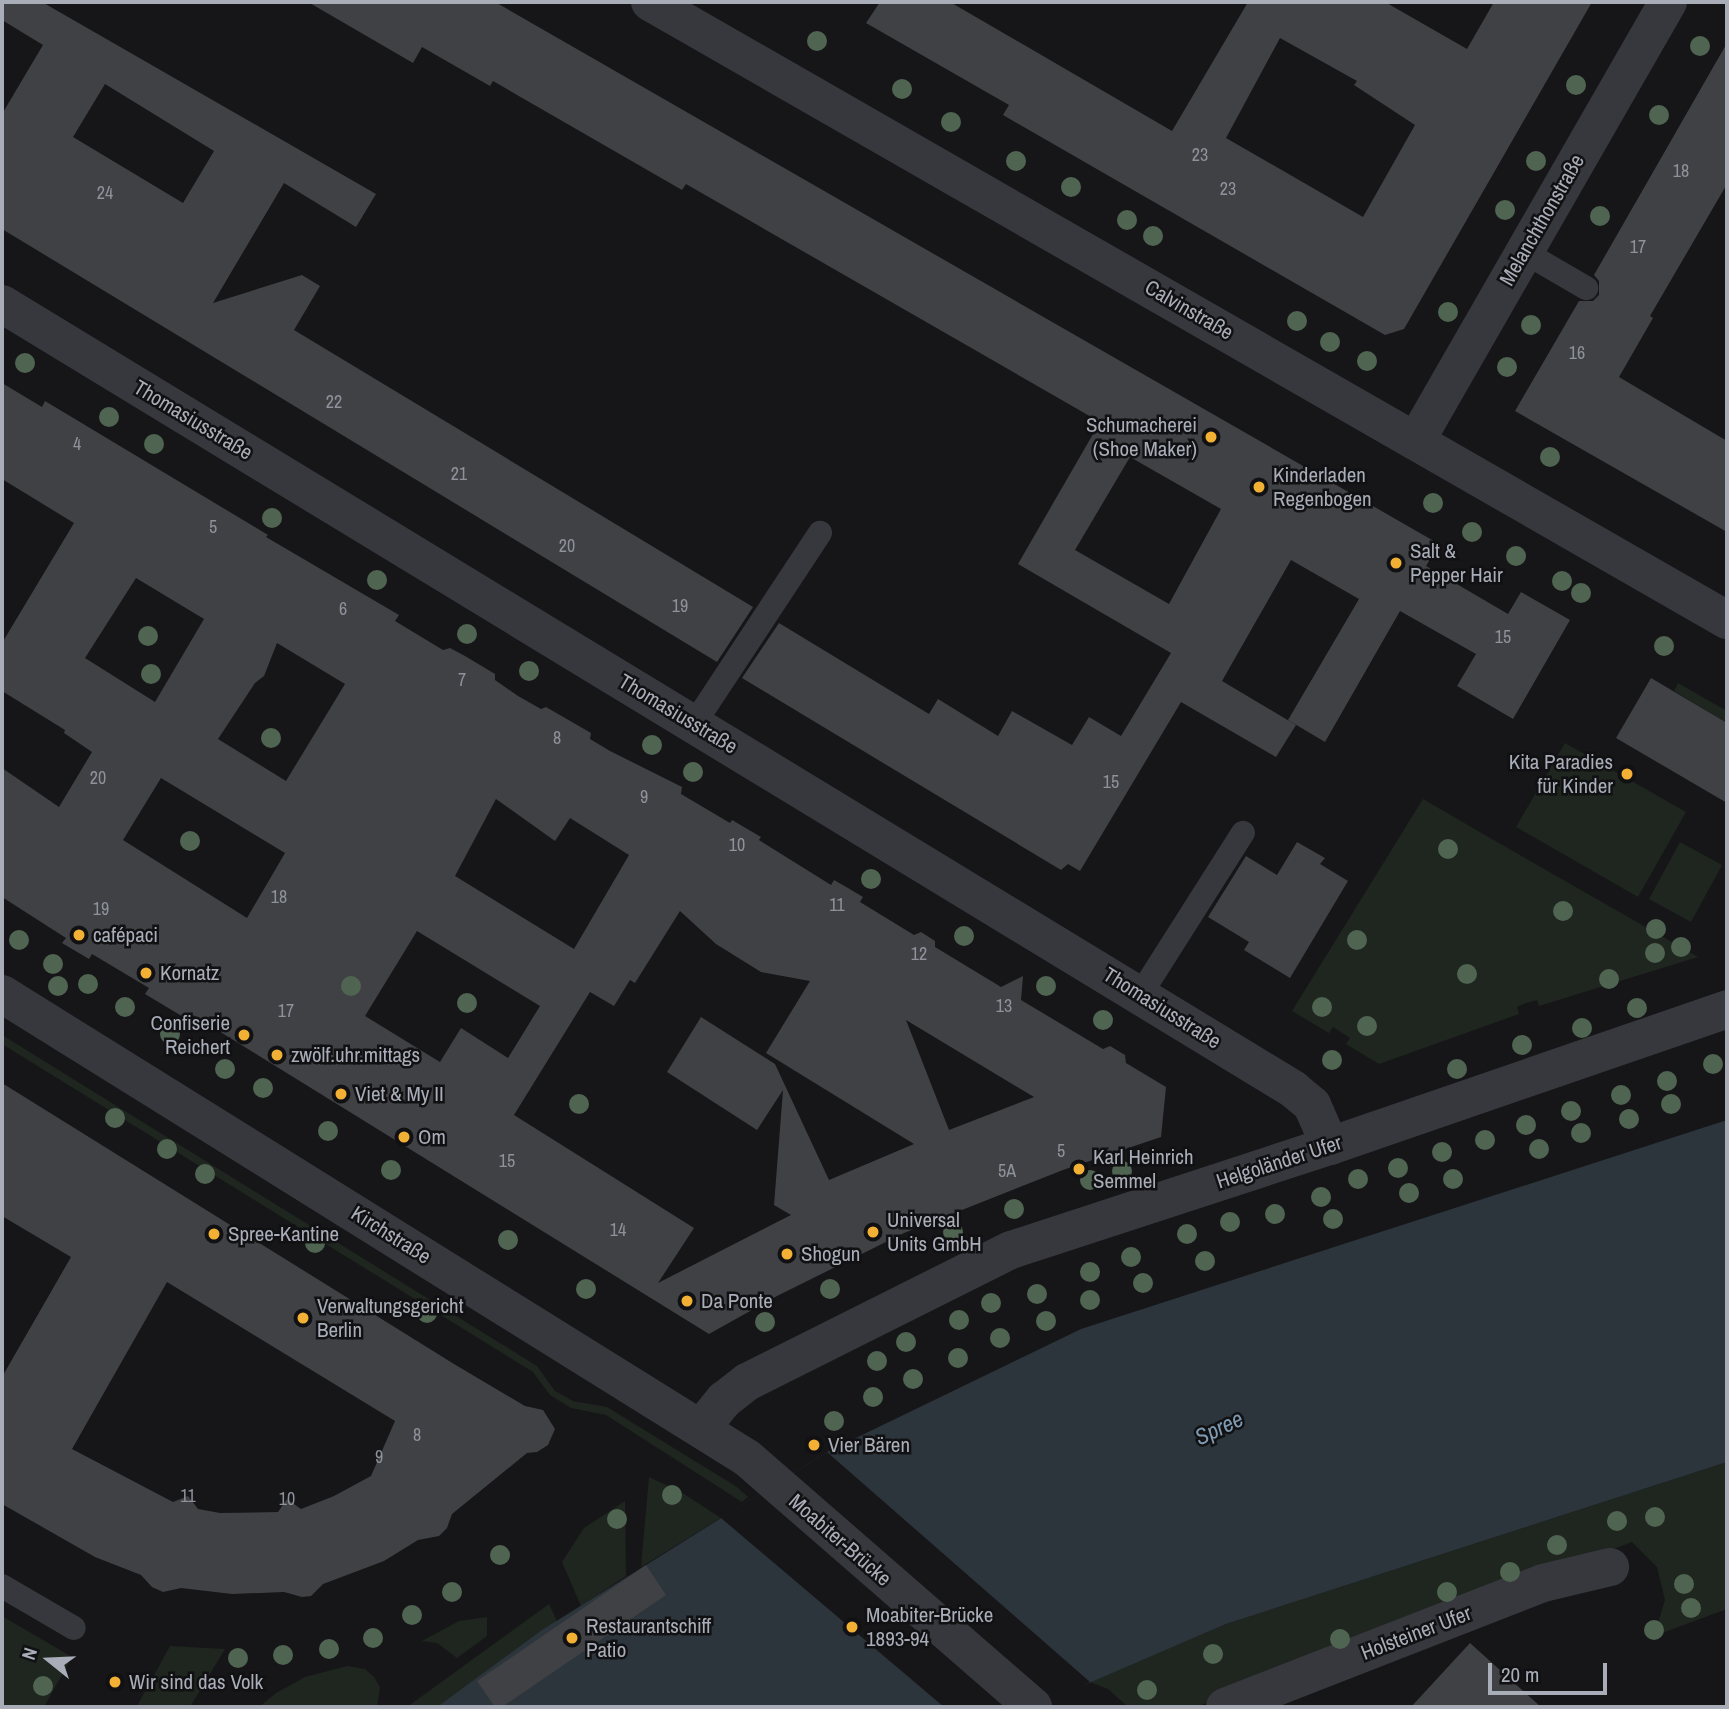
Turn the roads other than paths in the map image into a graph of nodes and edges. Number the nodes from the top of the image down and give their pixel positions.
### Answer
1 (650, 2) edge
2 (1668, 2) edge
3 (1524, 252) junction
4 (1586, 288) dead end
5 (2, 304) edge
6 (1418, 439) junction
7 (820, 533) dead end
8 (1727, 620) edge
9 (694, 724) junction
10 (1243, 833) dead end
11 (2, 994) edge
12 (1140, 995) junction
13 (1727, 1009) edge
14 (1330, 1146) junction
15 (702, 1427) junction
16 (775, 1484) joint
17 (1610, 1567) dead end
18 (2, 1586) edge
19 (75, 1628) dead end
20 (1033, 1707) edge
21 (1225, 1707) edge

1 - 6 street, Calvinstraße
2 - 3 street, Melanchthonstraße
3 - 4 lane
3 - 6 street, Melanchthonstraße
5 - 9 street, Thomasiusstraße
6 - 8 street, Calvinstraße
7 - 9 lane
9 - 12 street, Thomasiusstraße
10 - 12 lane
11 - 15 street, Kirchstraße
12 - 14 street, Thomasiusstraße
13 - 14 street, Helgoländer Ufer
14 - 15 street, Helgoländer Ufer
15 - 16 street, Kirchstraße
16 - 20 street, Moabiter-Brücke
17 - 21 street, Holsteiner Ufer
18 - 19 lane

